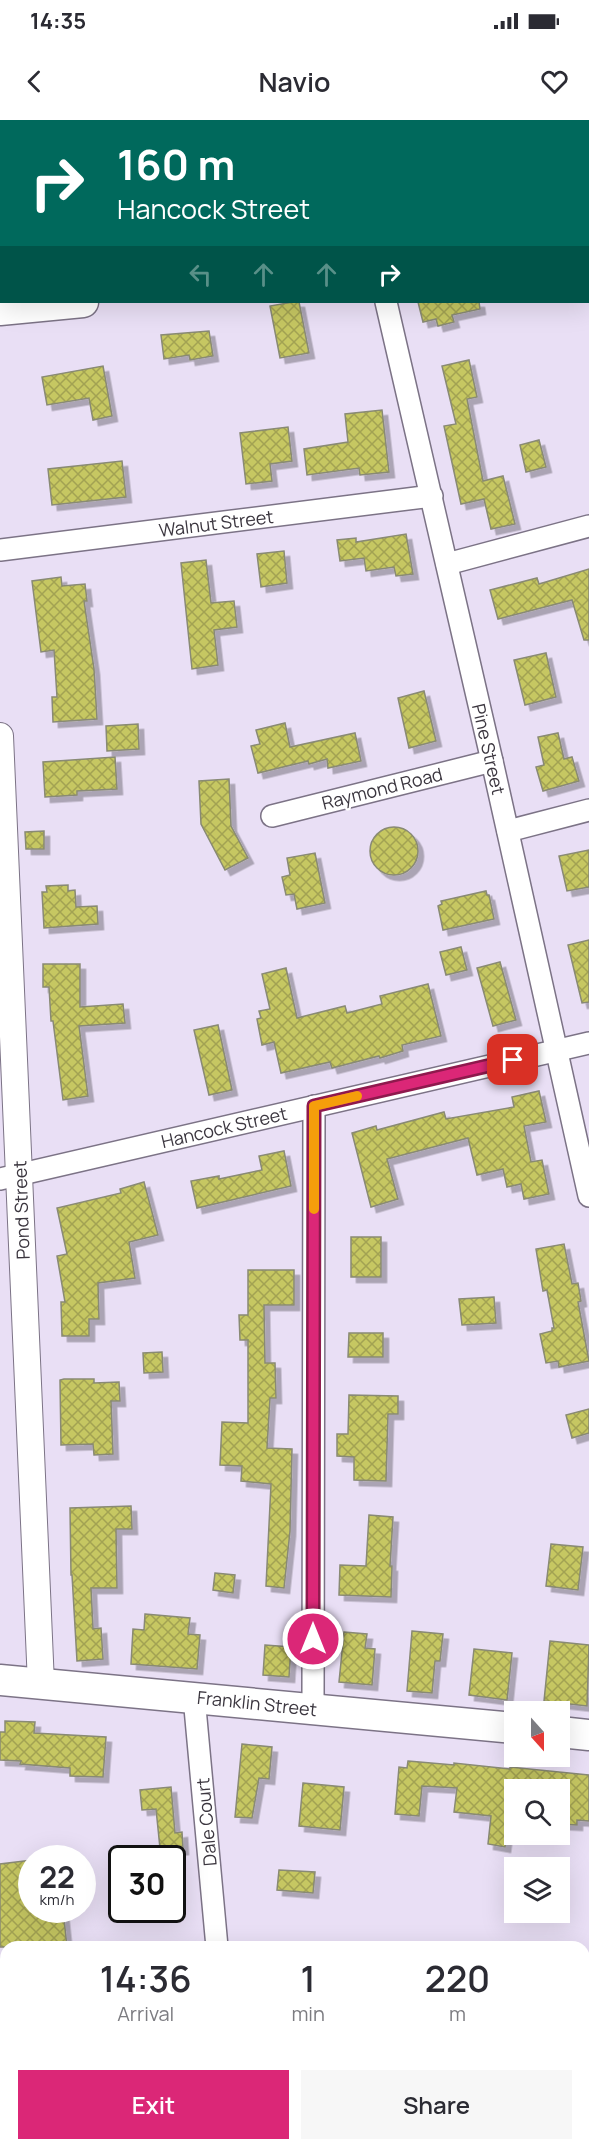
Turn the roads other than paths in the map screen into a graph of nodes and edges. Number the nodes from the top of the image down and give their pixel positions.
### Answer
1 (73, 303) edge
2 (386, 303) edge
3 (0, 310) edge
4 (432, 496) junction
5 (589, 526) edge
6 (0, 550) edge
7 (447, 564) junction
8 (0, 736) edge
9 (492, 761) junction
10 (589, 810) edge
11 (272, 816) dead end
12 (508, 831) junction
13 (589, 1043) edge
14 (557, 1050) junction
15 (314, 1106) junction
16 (10, 1176) edge
17 (589, 1196) edge
18 (0, 1680) edge
19 (41, 1684) junction
20 (194, 1697) junction
21 (313, 1708) junction
22 (504, 1727) edge
23 (570, 1733) edge
24 (589, 1735) edge
25 (216, 1941) edge

1 - 3 main road
2 - 4 street, Pine Street
4 - 6 street, Walnut Street
4 - 7 street, Pine Street
5 - 7 street
7 - 9 street, Pine Street
8 - 16 street, Pond Street
9 - 11 street, Raymond Road
9 - 12 street, Pine Street
10 - 12 street
12 - 14 street, Pine Street
13 - 14 street, Hancock Street
14 - 15 street, Hancock Street
14 - 17 street, Pine Street
15 - 16 street, Hancock Street
15 - 21 street
16 - 19 street, Pond Street
18 - 19 main road, Franklin Street
19 - 20 main road, Franklin Street
20 - 21 main road, Franklin Street
20 - 25 street, Dale Court
21 - 22 main road, Franklin Street
23 - 24 main road

